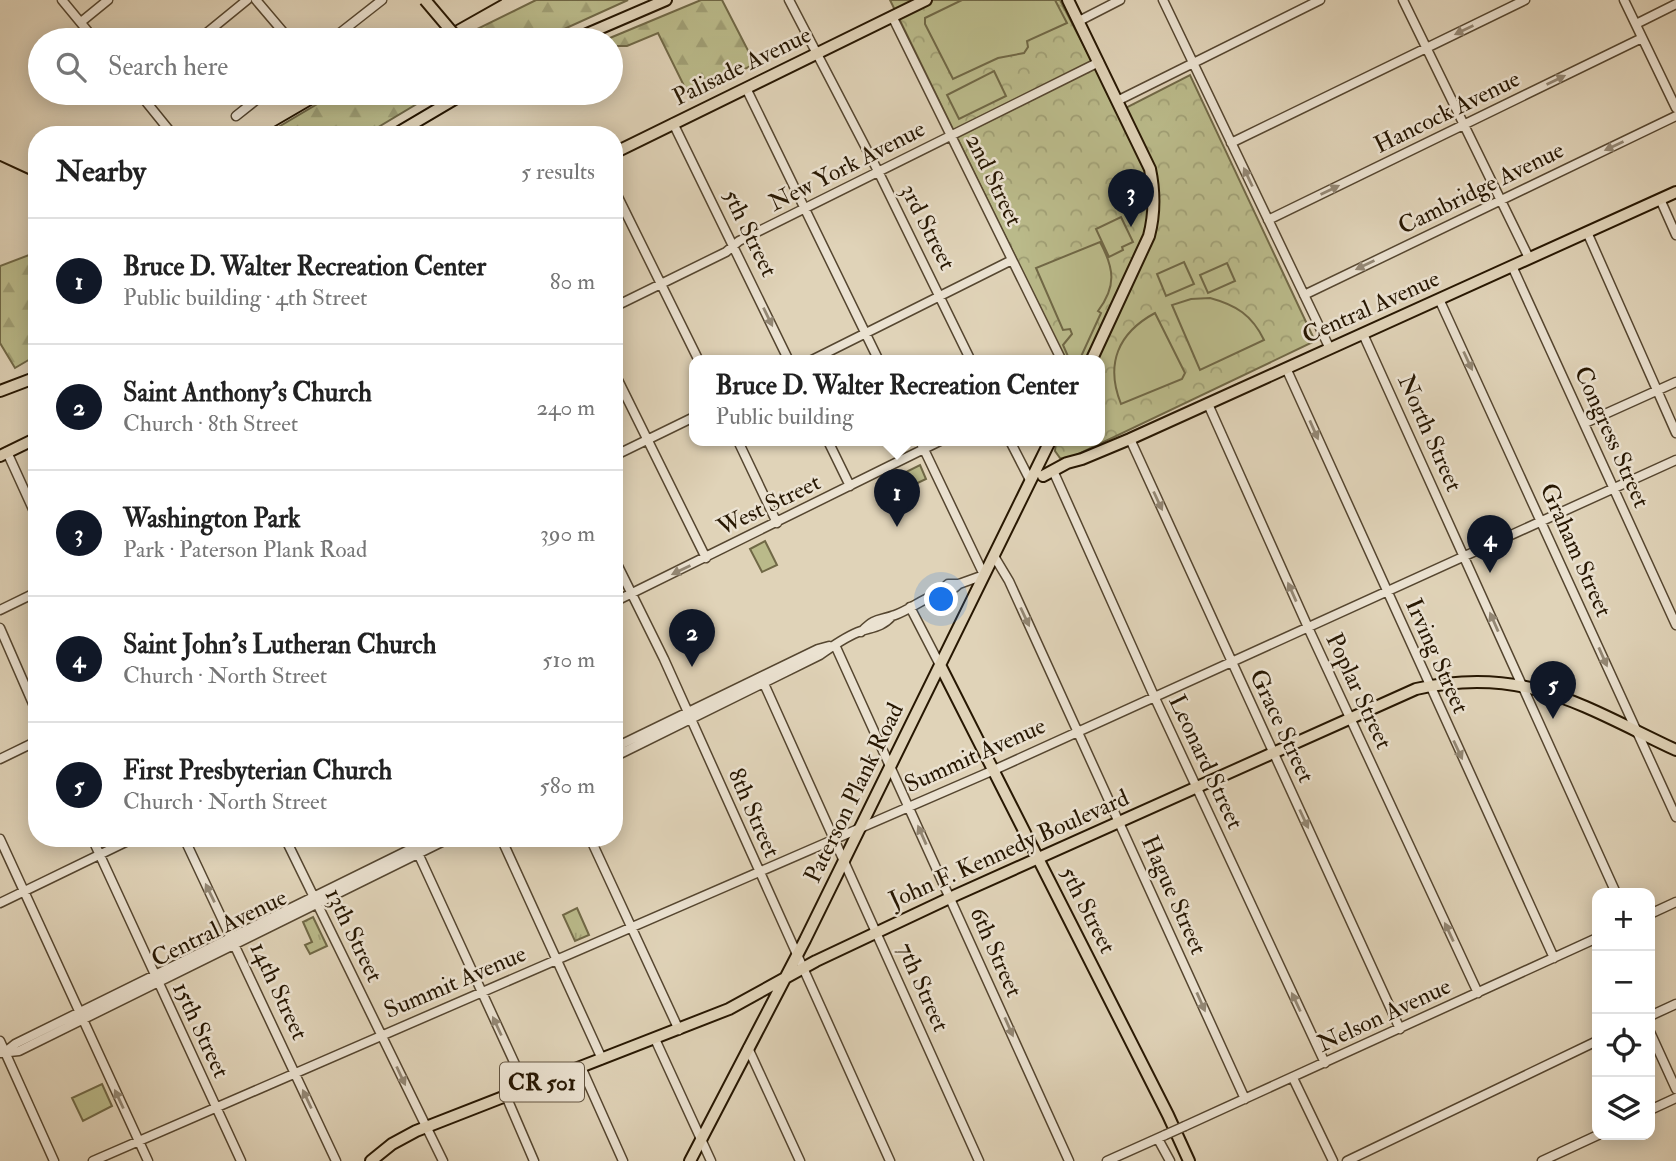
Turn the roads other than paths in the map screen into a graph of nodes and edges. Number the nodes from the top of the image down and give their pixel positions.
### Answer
1 (62, 0) edge
2 (108, 0) edge
3 (247, 0) edge
4 (256, 0) edge
5 (382, 0) edge
6 (425, 0) edge
7 (666, 0) edge
8 (789, 0) edge
9 (926, 0) edge
10 (1068, 0) edge
11 (1120, 0) edge
12 (1163, 0) edge
13 (1320, 0) edge
14 (1402, 0) edge
15 (1525, 0) edge
16 (1624, 0) edge
17 (1676, 4) edge
18 (892, 16) junction
19 (1079, 21) junction
20 (81, 23) junction
21 (1636, 24) junction
22 (85, 28) edge
23 (213, 28) edge
24 (280, 28) edge
25 (346, 28) edge
26 (449, 28) edge
27 (601, 28) edge
28 (1642, 38) junction
29 (1426, 48) junction
30 (816, 53) junction
31 (1099, 62) junction
32 (1192, 62) junction
33 (746, 88) junction
34 (1673, 93) edge
35 (1117, 101) junction
36 (149, 105) edge
37 (250, 105) edge
38 (443, 105) edge
39 (1676, 108) edge
40 (236, 116) dead end
41 (1676, 116) edge
42 (673, 123) junction
43 (1464, 125) junction
44 (166, 126) edge
45 (408, 126) edge
46 (951, 136) junction
47 (1231, 143) junction
48 (623, 148) edge
49 (879, 173) junction
50 (1676, 192) edge
51 (1500, 199) junction
52 (1660, 200) junction
53 (623, 207) edge
54 (806, 209) junction
55 (1268, 220) junction
56 (1587, 233) junction
57 (1676, 234) edge
58 (733, 246) junction
59 (1529, 258) junction
60 (1012, 260) junction
61 (1512, 266) junction
62 (662, 284) junction
63 (1304, 295) junction
64 (940, 296) junction
65 (1439, 299) junction
66 (623, 303) edge
67 (865, 334) junction
68 (1363, 334) junction
69 (1330, 349) junction
70 (696, 355) edge
71 (786, 355) edge
72 (822, 355) edge
73 (876, 355) edge
74 (968, 355) edge
75 (1059, 355) edge
76 (1094, 355) edge
77 (1286, 368) junction
78 (28, 380) edge
79 (1676, 383) edge
80 (623, 390) edge
81 (0, 391) edge
82 (1657, 391) junction
83 (1208, 404) junction
84 (689, 419) edge
85 (1585, 423) junction
86 (1676, 433) edge
87 (647, 439) junction
88 (1130, 439) junction
89 (28, 442) edge
90 (740, 446) edge
91 (830, 446) edge
92 (920, 446) edge
93 (922, 446) edge
94 (1013, 446) edge
95 (1048, 446) edge
96 (1049, 446) edge
97 (623, 451) edge
98 (3, 454) edge
99 (1082, 459) junction
100 (1676, 460) edge
101 (1067, 463) junction
102 (1049, 476) junction
103 (1030, 480) junction
104 (850, 486) junction
105 (1614, 489) junction
106 (28, 500) edge
107 (1543, 522) junction
108 (777, 523) junction
109 (994, 556) junction
110 (1464, 556) junction
111 (706, 558) junction
112 (984, 575) junction
113 (623, 577) edge
114 (1386, 590) junction
115 (631, 594) junction
116 (28, 596) edge
117 (623, 598) edge
118 (1676, 600) edge
119 (1667, 604) junction
120 (911, 607) junction
121 (0, 610) edge
122 (1676, 625) edge
123 (1307, 626) junction
124 (0, 628) edge
125 (835, 645) junction
126 (1230, 662) junction
127 (941, 667) junction
128 (762, 680) junction
129 (1522, 685) junction
130 (1429, 686) junction
131 (28, 692) edge
132 (1154, 696) junction
133 (689, 716) junction
134 (1350, 718) junction
135 (1078, 731) junction
136 (1636, 731) junction
137 (28, 745) edge
138 (623, 747) edge
139 (1676, 750) edge
140 (1274, 753) junction
141 (0, 759) edge
142 (891, 766) junction
143 (993, 770) junction
144 (1197, 788) junction
145 (909, 806) junction
146 (1676, 817) edge
147 (1120, 822) junction
148 (862, 826) junction
149 (0, 839) edge
150 (834, 840) junction
151 (96, 847) edge
152 (115, 847) edge
153 (188, 847) edge
154 (289, 847) edge
155 (415, 847) edge
156 (422, 847) edge
157 (427, 847) edge
158 (505, 847) edge
159 (594, 847) edge
160 (417, 851) junction
161 (99, 855) junction
162 (1038, 859) junction
163 (844, 861) junction
164 (760, 870) junction
165 (1614, 888) edge
166 (23, 892) junction
167 (951, 898) junction
168 (315, 900) junction
169 (1676, 902) edge
170 (0, 903) edge
171 (1655, 912) edge
172 (631, 927) junction
173 (877, 932) junction
174 (233, 940) junction
175 (1592, 940) edge
176 (797, 955) junction
177 (1553, 958) junction
178 (556, 959) junction
179 (803, 967) junction
180 (786, 977) junction
181 (155, 978) junction
182 (482, 992) junction
183 (1478, 993) junction
184 (1676, 1004) edge
185 (1654, 1014) edge
186 (80, 1017) junction
187 (1400, 1029) junction
188 (679, 1030) junction
189 (381, 1035) junction
190 (655, 1039) junction
191 (0, 1041) edge
192 (1592, 1043) edge
193 (1655, 1043) edge
194 (748, 1048) junction
195 (3, 1053) edge
196 (602, 1059) junction
197 (1325, 1063) junction
198 (580, 1067) junction
199 (294, 1073) junction
200 (1293, 1078) junction
201 (526, 1088) junction
202 (1676, 1090) edge
203 (506, 1096) junction
204 (1676, 1098) edge
205 (1245, 1099) junction
206 (216, 1107) junction
207 (1655, 1108) edge
208 (427, 1126) junction
209 (1162, 1137) junction
210 (1592, 1138) edge
211 (701, 1140) junction
212 (139, 1141) junction
213 (1189, 1159) edge
214 (54, 1161) edge
215 (93, 1161) edge
216 (148, 1161) edge
217 (241, 1161) edge
218 (336, 1161) edge
219 (371, 1161) edge
220 (443, 1161) edge
221 (534, 1161) edge
222 (623, 1161) edge
223 (690, 1161) edge
224 (711, 1161) edge
225 (800, 1161) edge
226 (890, 1161) edge
227 (979, 1161) edge
228 (1069, 1161) edge
229 (1107, 1161) edge
230 (1170, 1161) edge
231 (1333, 1161) edge
232 (1347, 1161) edge
233 (1542, 1161) edge

1 - 20 street
2 - 20 street
3 - 23 street
4 - 24 street
5 - 25 street
6 - 26 main road, bridge
7 - 27 main road
8 - 30 street, 3rd Street
9 - 18 main road, Palisade Avenue
10 - 19 main road
11 - 19 street
12 - 32 street
13 - 32 street
14 - 29 street
15 -> 29 street
16 - 21 street
17 - 21 street
18 - 30 main road, Palisade Avenue
18 - 46 street, 2nd Street
19 - 31 main road
20 - 22 street
21 - 28 street
28 - 34 street
43 -> 28 street, Hancock Avenue
29 - 43 street
29 - 47 street
30 - 33 main road, Palisade Avenue
30 - 49 street, 3rd Street
31 - 35 main road
31 - 46 street, New York Avenue
32 - 35 street
32 - 47 street
33 - 42 main road, Palisade Avenue
33 - 54 street
34 - 39 street
35 - 76 main road
36 - 44 street
37 - 40 street
38 - 45 main road
41 -> 51 street, Cambridge Avenue
42 - 48 main road, Palisade Avenue
42 - 58 street, 5th Street
43 - 51 street
55 -> 43 street, Hancock Avenue
46 - 49 street, New York Avenue
46 - 60 street, 2nd Street
55 -> 47 street
49 - 54 street, New York Avenue
49 - 64 street, 3rd Street
50 - 52 main road, Central Avenue
51 - 59 street
51 -> 63 street, Cambridge Avenue
52 - 56 main road, Central Avenue
52 - 57 street
53 - 62 street
54 - 58 street, New York Avenue
54 - 67 street
55 - 63 street
56 - 59 main road, Central Avenue
56 - 82 street
58 - 62 street, New York Avenue
58 -> 71 street, 5th Street
59 - 61 main road, Central Avenue
60 - 64 street
60 - 75 street, 2nd Street
61 - 65 main road, Central Avenue
61 - 85 street, Congress Street
62 - 66 street, New York Avenue
62 - 70 street
63 - 69 street
64 - 67 street
64 - 74 street, 3rd Street
65 - 68 main road, Central Avenue
65 -> 107 street, Graham Street
67 - 72 street
67 - 73 street
68 - 69 main road, Central Avenue
68 - 110 street, North Street
69 - 77 main road, Central Avenue
77 - 83 main road, Central Avenue
77 -> 114 street, Irving Street
78 - 81 main road
79 - 82 street
80 - 87 street
82 - 85 street
82 - 86 street
83 - 88 main road, Central Avenue
123 -> 83 street, Poplar Street
84 - 87 street
85 - 105 street, Congress Street
87 - 97 street
87 - 111 street
88 - 99 main road, Central Avenue
88 -> 126 street, Grace Street
89 - 98 main road
90 - 108 street
91 - 104 street
92 - 104 street, West Street
93 - 112 street
94 - 103 street
95 - 103 main road, Paterson Plank Road
96 - 101 main road
98 - 106 street
99 - 101 main road, Central Avenue
99 - 102 main road, Central Avenue
100 - 105 street, Summit Avenue
101 - 102 main road, Central Avenue
102 - 103 main road, Central Avenue
102 - 132 street, Leonard Street
103 - 109 main road, Paterson Plank Road
104 - 108 street, West Street
105 - 107 street, Summit Avenue
105 - 119 street, Congress Street
107 - 110 street, Summit Avenue
107 -> 136 street, Graham Street
108 - 111 street, West Street
109 - 112 main road, Paterson Plank Road
109 -> 135 street, Hague Street
110 - 114 street, Summit Avenue
129 -> 110 street, North Street
111 -> 115 street, West Street
112 - 120 street
112 - 127 main road, Paterson Plank Road
113 - 115 street, 8th Street
114 - 123 street, Summit Avenue
114 - 130 street, Irving Street
115 - 117 street, West Street
115 - 133 street, 8th Street
116 - 121 street
118 - 119 street
119 - 122 street, Congress Street
120 - 125 street
120 - 127 street, 5th Street
123 - 126 street, Summit Avenue
123 - 134 street, Poplar Street
124 - 131 street
125 - 128 street
125 - 142 street, 6th Street
126 - 132 street, Summit Avenue
126 - 140 street, Grace Street
127 - 142 main road, Paterson Plank Road
127 - 143 main road, 5th Street
128 - 133 street
128 - 150 street, 7th Street
129 - 130 main road, John F. Kennedy Boulevard / CR 501
129 - 136 main road, John F. Kennedy Boulevard / CR 501
129 - 165 street, North Street
130 - 134 main road, John F. Kennedy Boulevard / CR 501
130 -> 177 street, Irving Street
132 - 135 street, Summit Avenue
132 - 144 street, Leonard Street
133 - 138 street
133 - 164 street, 8th Street
134 - 140 main road, John F. Kennedy Boulevard / CR 501
183 -> 134 street, Poplar Street
135 - 143 street, Summit Avenue
135 - 147 street, Hague Street
136 - 139 main road, John F. Kennedy Boulevard / CR 501
136 - 146 street, Graham Street
137 - 141 street
140 - 144 main road, John F. Kennedy Boulevard / CR 501
140 -> 187 street, Grace Street
142 - 145 street, 6th Street
142 - 148 main road, Paterson Plank Road
143 - 145 street, Summit Avenue
143 - 162 main road, 5th Street
144 - 147 main road, John F. Kennedy Boulevard / CR 501
197 -> 144 street, Leonard Street
145 - 148 street, Summit Avenue
167 -> 145 street, 6th Street
147 - 162 main road, John F. Kennedy Boulevard / CR 501
147 -> 205 street, Hague Street
148 - 150 street, Summit Avenue
148 - 163 main road, Paterson Plank Road
149 - 166 street
150 - 163 street, 7th Street
150 - 164 street, Summit Avenue
151 - 161 street, 15th Street
152 - 161 street
174 -> 153 street, 14th Street
154 - 168 street, 13th Street
155 - 160 street
156 - 160 street, Central Avenue
157 - 160 street, Central Avenue
158 - 178 street
159 - 172 street
160 - 168 street, Central Avenue
160 - 182 street
161 - 166 street
161 - 181 street, 15th Street
162 - 167 main road, John F. Kennedy Boulevard / CR 501
162 - 213 main road, 5th Street
163 - 173 street, 7th Street
163 - 176 main road, Paterson Plank Road
164 - 172 street, Summit Avenue
164 - 176 street, 8th Street
166 - 170 street
166 - 186 street
167 - 173 main road, John F. Kennedy Boulevard / CR 501
167 -> 228 street, 6th Street
168 - 174 street, Central Avenue
168 - 189 street, 13th Street
169 - 171 street
172 - 178 street, Summit Avenue
172 - 188 street
173 - 179 main road, John F. Kennedy Boulevard / CR 501
173 - 227 street, 7th Street
174 - 181 street, Central Avenue
174 - 199 street, 14th Street
175 - 177 street, Nelson Avenue
176 - 179 street, 8th Street
176 - 180 main road, Paterson Plank Road
177 - 183 street, Nelson Avenue
178 - 182 street, Summit Avenue
178 - 196 street
179 - 180 main road, John F. Kennedy Boulevard / CR 501
179 - 226 street, 8th Street
180 - 188 main road, John F. Kennedy Boulevard / CR 501
180 - 194 main road, Paterson Plank Road
181 - 186 street, Central Avenue
181 - 206 street, 15th Street
182 - 189 street, Summit Avenue
201 -> 182 street
183 - 187 street, Nelson Avenue
184 - 185 street
186 - 195 street, Central Avenue
212 -> 186 street
187 - 197 street, Nelson Avenue
188 - 190 main road, John F. Kennedy Boulevard / CR 501
189 - 199 street, Summit Avenue
189 -> 208 street, 13th Street
190 - 196 main road, John F. Kennedy Boulevard / CR 501
190 - 211 street
191 - 195 street
192 - 232 street
193 - 202 street
194 - 211 main road, Paterson Plank Road
194 - 225 street
195 - 214 street
196 - 198 main road, John F. Kennedy Boulevard / CR 501
197 - 200 street, Nelson Avenue
198 - 201 main road, John F. Kennedy Boulevard / CR 501
198 - 222 street
199 - 206 street, Summit Avenue
218 -> 199 street, 14th Street
200 - 205 street, Nelson Avenue
200 - 231 street
201 - 203 main road, John F. Kennedy Boulevard / CR 501
203 - 208 main road, John F. Kennedy Boulevard / CR 501
203 - 221 street
204 - 207 street
205 - 209 street, Nelson Avenue, bridge
206 - 212 street, Summit Avenue
206 - 217 street, 15th Street
208 - 219 main road, John F. Kennedy Boulevard / CR 501
208 - 220 street, 13th Street
209 - 229 street, Nelson Avenue
209 - 230 street
210 - 233 street
211 - 223 main road, Paterson Plank Road
211 - 224 street
212 - 215 street, Summit Avenue
212 - 216 street

